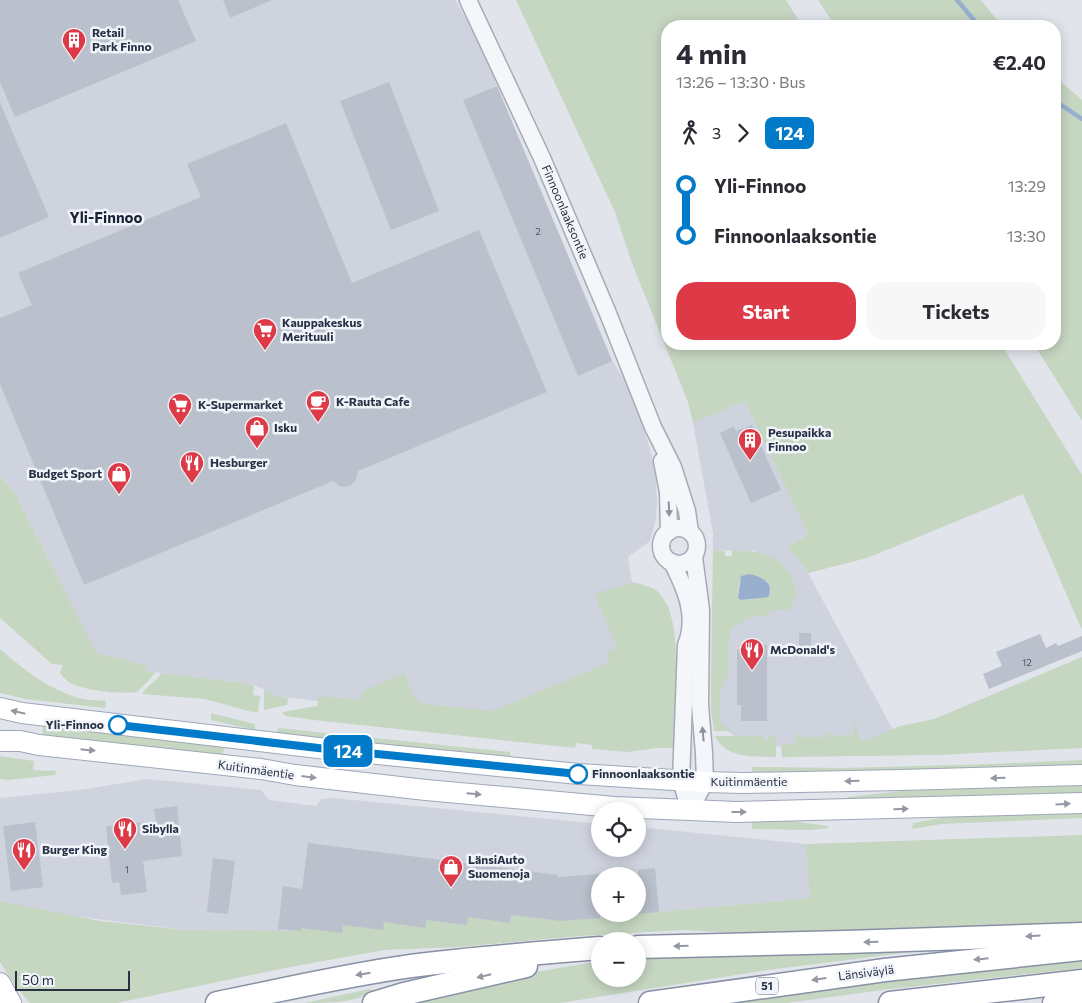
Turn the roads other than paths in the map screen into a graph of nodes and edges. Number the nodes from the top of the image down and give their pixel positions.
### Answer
1 (468, 0) edge
2 (653, 427) junction
3 (669, 532) junction
4 (690, 532) junction
5 (694, 557) junction
6 (672, 562) junction
7 (0, 708) edge
8 (0, 741) edge
9 (39, 745) junction
10 (0, 750) edge
11 (1082, 775) edge
12 (682, 781) junction
13 (705, 782) junction
14 (1082, 803) edge
15 (690, 810) junction
16 (1082, 934) edge
17 (646, 947) edge
18 (1082, 949) edge
19 (591, 950) edge
20 (591, 951) edge
21 (1082, 980) edge
22 (0, 983) edge
23 (1082, 999) edge
24 (11, 1003) edge
25 (217, 1003) edge
26 (374, 1003) edge
27 (650, 1003) edge
28 (890, 1003) edge
29 (1054, 1003) edge

1 - 2 street, Finnoonlaaksontie
2 -> 3 street, Finnoonlaaksontie
2 - 4 street, Finnoonlaaksontie
3 - 4 street
3 - 6 street
4 - 5 street
5 - 6 street
13 -> 5 street
6 - 12 street
12 -> 7 main road, Kuitinmäentie
8 - 9 main road, Kuitinmäentie
9 - 10 main road
9 -> 15 main road, Kuitinmäentie
11 -> 13 main road, Kuitinmäentie
12 - 13 main road, Kuitinmäentie
12 - 15 street
13 - 15 street
15 -> 14 main road, Kuitinmäentie
16 -> 17 highway
18 -> 27 highway, Länsiväylä / 51
19 -> 25 highway
20 -> 26 highway
21 - 28 highway
22 - 24 main road
23 - 29 highway

